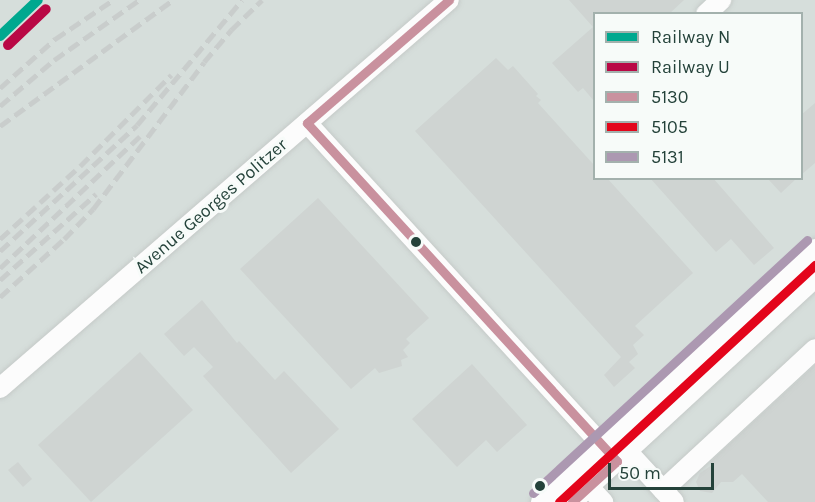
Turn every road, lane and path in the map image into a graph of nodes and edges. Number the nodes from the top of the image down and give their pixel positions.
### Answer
1 (448, 0) edge
2 (722, 0) edge
3 (708, 12) edge
4 (307, 123) junction
5 (815, 249) edge
6 (815, 278) edge
7 (815, 349) edge
8 (0, 387) edge
9 (603, 444) junction
10 (622, 456) junction
11 (589, 486) junction
12 (669, 496) edge
13 (541, 502) edge
14 (572, 502) edge
15 (603, 502) edge

1 - 4 street, Avenue Georges Politzer
2 - 3 street
4 - 8 street, Avenue Georges Politzer
4 - 9 street
5 - 9 street
6 - 10 street
7 - 12 street
9 - 10 street
9 - 13 street
10 - 11 street
10 - 12 street
11 - 14 street
11 - 15 street

